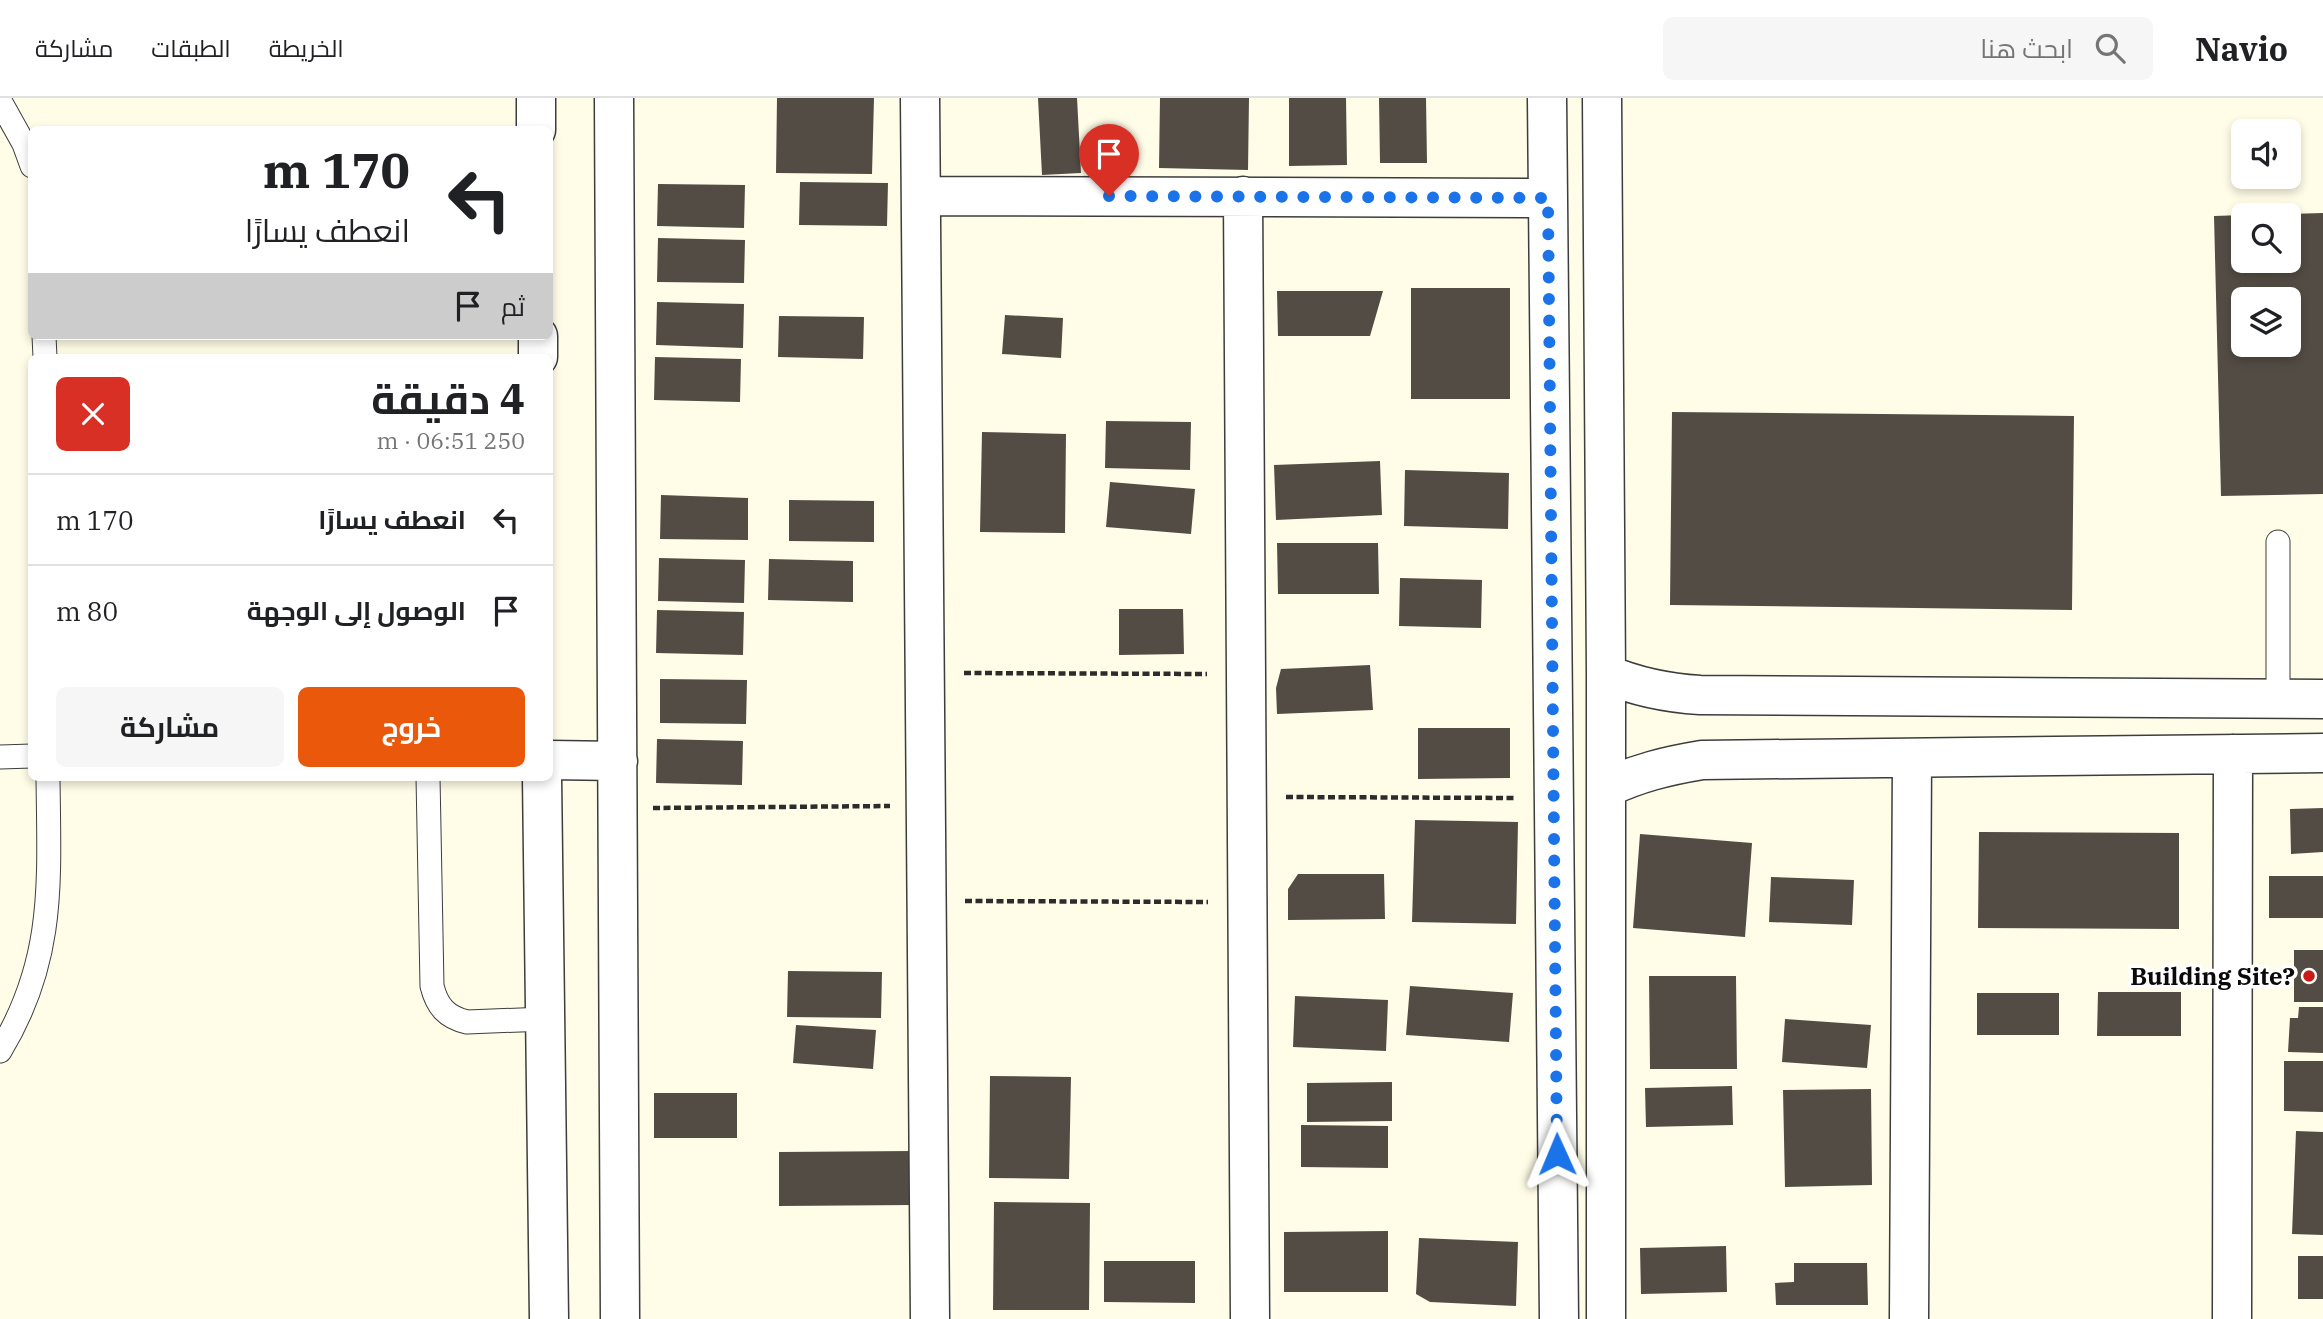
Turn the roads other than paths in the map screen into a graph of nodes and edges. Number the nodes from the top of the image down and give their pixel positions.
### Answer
1 (536, 98) edge
2 (614, 98) edge
3 (920, 98) edge
4 (1547, 98) edge
5 (1602, 98) edge
6 (0, 101) edge
7 (536, 126) edge
8 (28, 155) edge
9 (921, 196) junction
10 (1243, 196) junction
11 (1548, 198) junction
12 (2278, 542) dead end
13 (1606, 674) junction
14 (2323, 699) edge
15 (2278, 700) junction
16 (2323, 753) edge
17 (2233, 754) junction
18 (28, 756) edge
19 (0, 757) edge
20 (1912, 758) junction
21 (553, 760) edge
22 (618, 761) junction
23 (48, 781) edge
24 (428, 781) edge
25 (542, 781) edge
26 (1606, 788) junction
27 (545, 1019) junction
28 (0, 1051) edge
29 (549, 1319) edge
30 (620, 1319) edge
31 (930, 1319) edge
32 (1250, 1319) edge
33 (1559, 1319) edge
34 (1606, 1319) edge
35 (1909, 1319) edge
36 (2232, 1319) edge

1 - 7 street
2 - 22 street
3 - 9 street
4 - 11 street
5 - 13 street
6 - 8 lane
9 - 10 street
9 - 31 street
10 - 11 street
10 - 32 street
11 - 33 street
12 - 15 lane
13 - 15 street
13 - 26 street
14 - 15 street
16 - 17 street
17 - 20 street
17 - 36 street
18 - 19 lane
20 - 26 street
20 - 35 street
21 - 22 street
22 - 30 street
23 - 28 lane
24 - 27 lane
25 - 27 street
26 - 34 street
27 - 29 street

